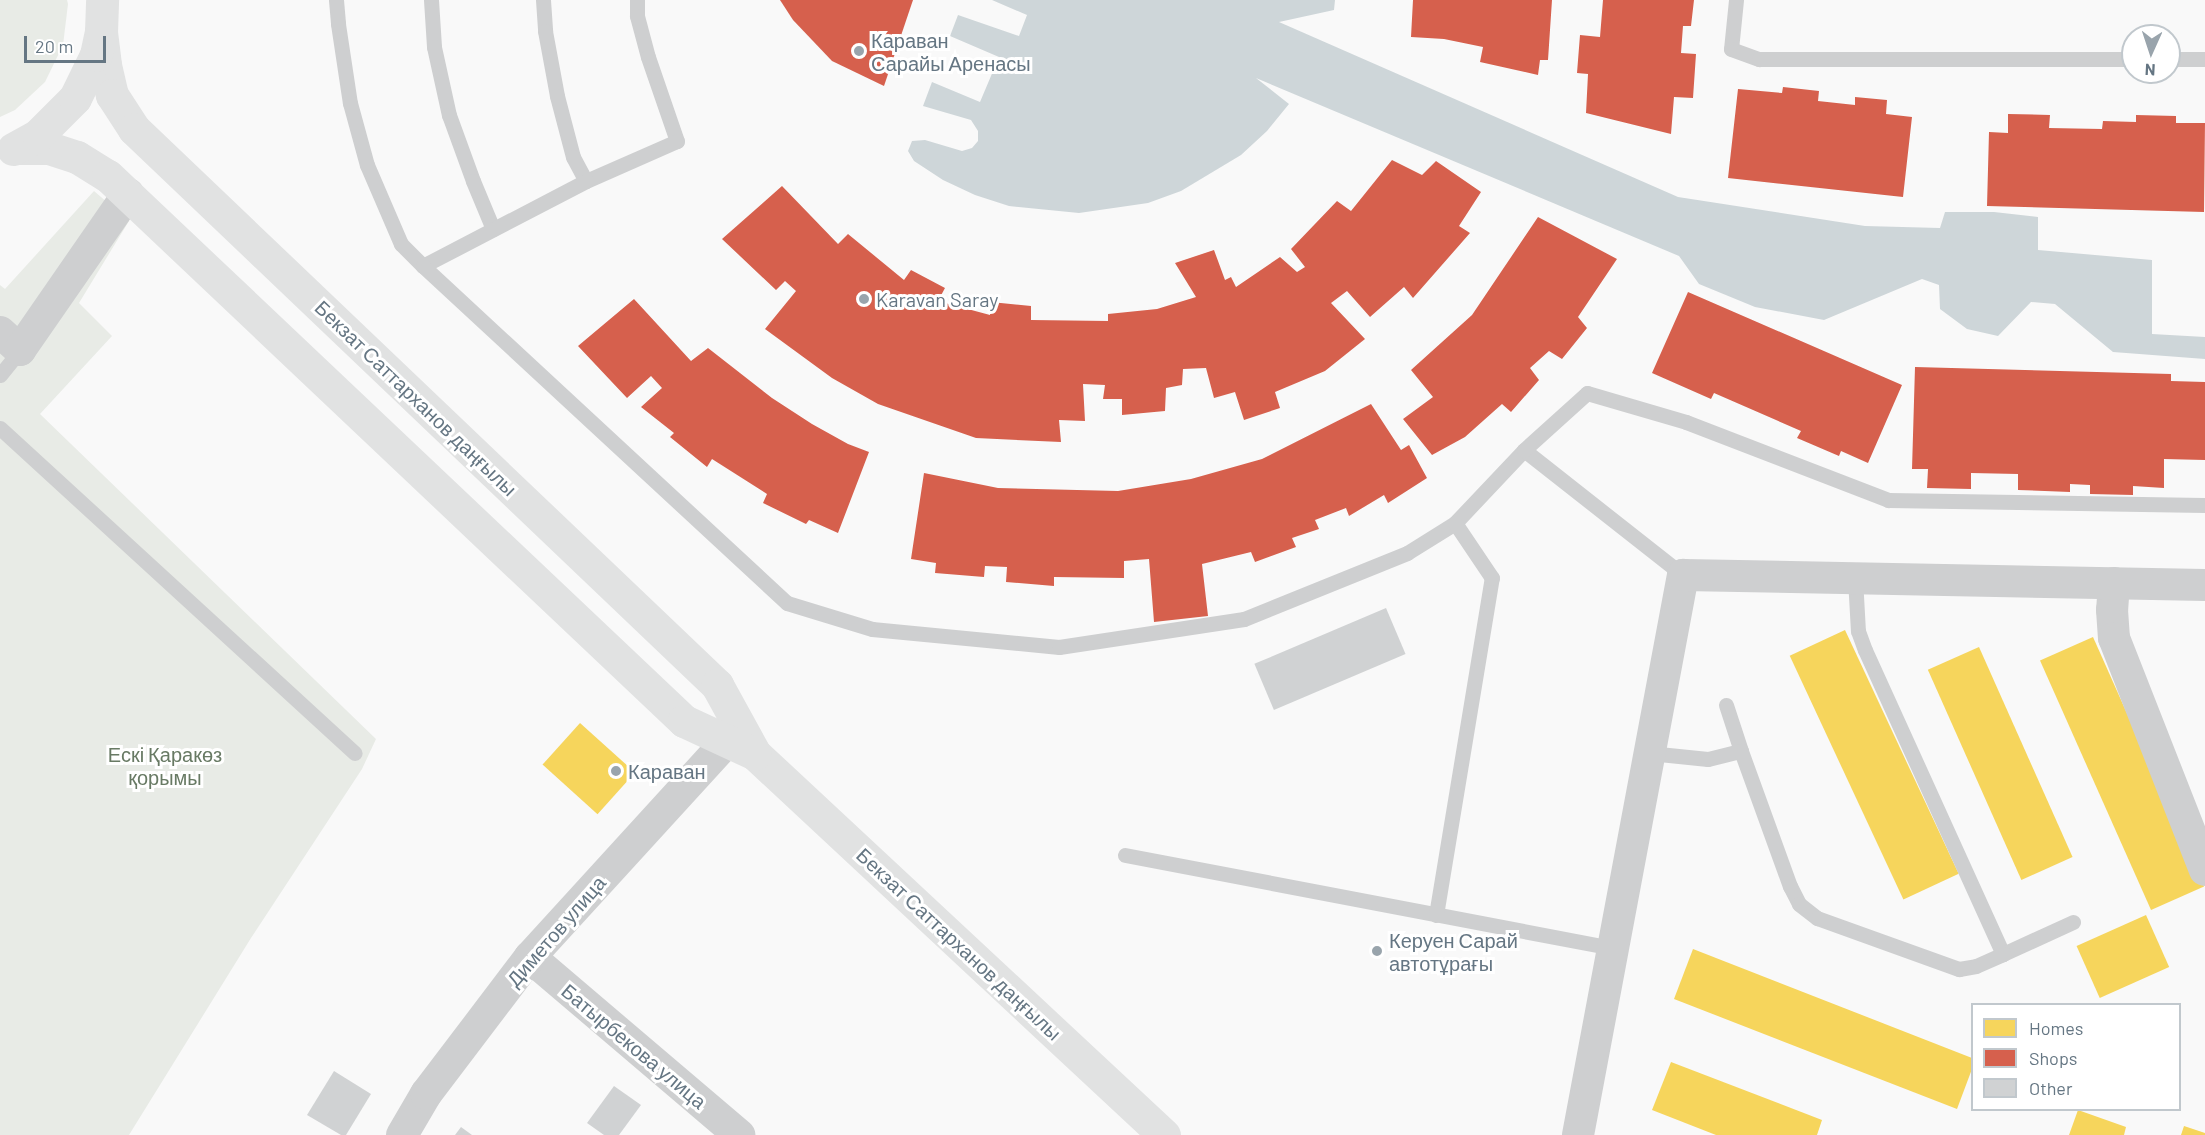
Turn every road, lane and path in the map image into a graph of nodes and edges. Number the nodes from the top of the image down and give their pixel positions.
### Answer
1 (102, 0) edge
2 (336, 0) edge
3 (430, 0) edge
4 (543, 0) edge
5 (637, 0) edge
6 (1736, 0) edge
7 (101, 32) junction
8 (2121, 59) edge
9 (2181, 59) edge
10 (2205, 59) edge
11 (8, 151) edge
12 (586, 181) junction
13 (128, 194) junction
14 (493, 229) junction
15 (423, 266) junction
16 (10, 341) edge
17 (0, 375) edge
18 (0, 428) edge
19 (1524, 450) junction
20 (2205, 505) edge
21 (1455, 523) junction
22 (1683, 575) junction
23 (1855, 578) junction
24 (2114, 583) junction
25 (2205, 585) edge
26 (1726, 705) dead end
27 (741, 748) junction
28 (1741, 751) junction
29 (355, 753) dead end
30 (1649, 753) junction
31 (1125, 855) dead end
32 (2205, 870) edge
33 (1436, 915) junction
34 (2073, 922) dead end
35 (1611, 948) junction
36 (2003, 954) junction
37 (530, 957) junction
38 (402, 1135) edge
39 (739, 1135) edge
40 (1164, 1135) edge
41 (1578, 1135) edge

1 - 7 main road
2 - 15 lane
3 - 14 lane
4 - 12 lane
5 - 12 lane
6 - 8 lane
7 - 11 main road
7 - 27 main road, Бекзат Саттарханов даңғылы
9 - 10 lane
11 - 13 main road, Бекзат Саттарханов даңғылы
12 - 14 lane
13 - 16 street
13 - 27 main road, Бекзат Саттарханов даңғылы
14 - 15 lane
15 - 21 lane
16 - 17 lane
18 - 29 lane
19 - 20 lane
19 - 21 lane
19 - 22 lane
21 - 33 lane
22 - 23 street
22 - 30 street
23 - 24 street
23 - 36 lane
24 - 25 street
24 - 32 street
26 - 28 lane
27 - 37 street, Диметов улица
27 - 40 main road, Бекзат Саттарханов даңғылы
28 - 30 lane
28 - 36 lane
30 - 35 street
31 - 33 lane
33 - 35 lane
34 - 36 lane
35 - 41 street
37 - 38 street, Диметов улица
37 - 39 street, Батырбекова улица

